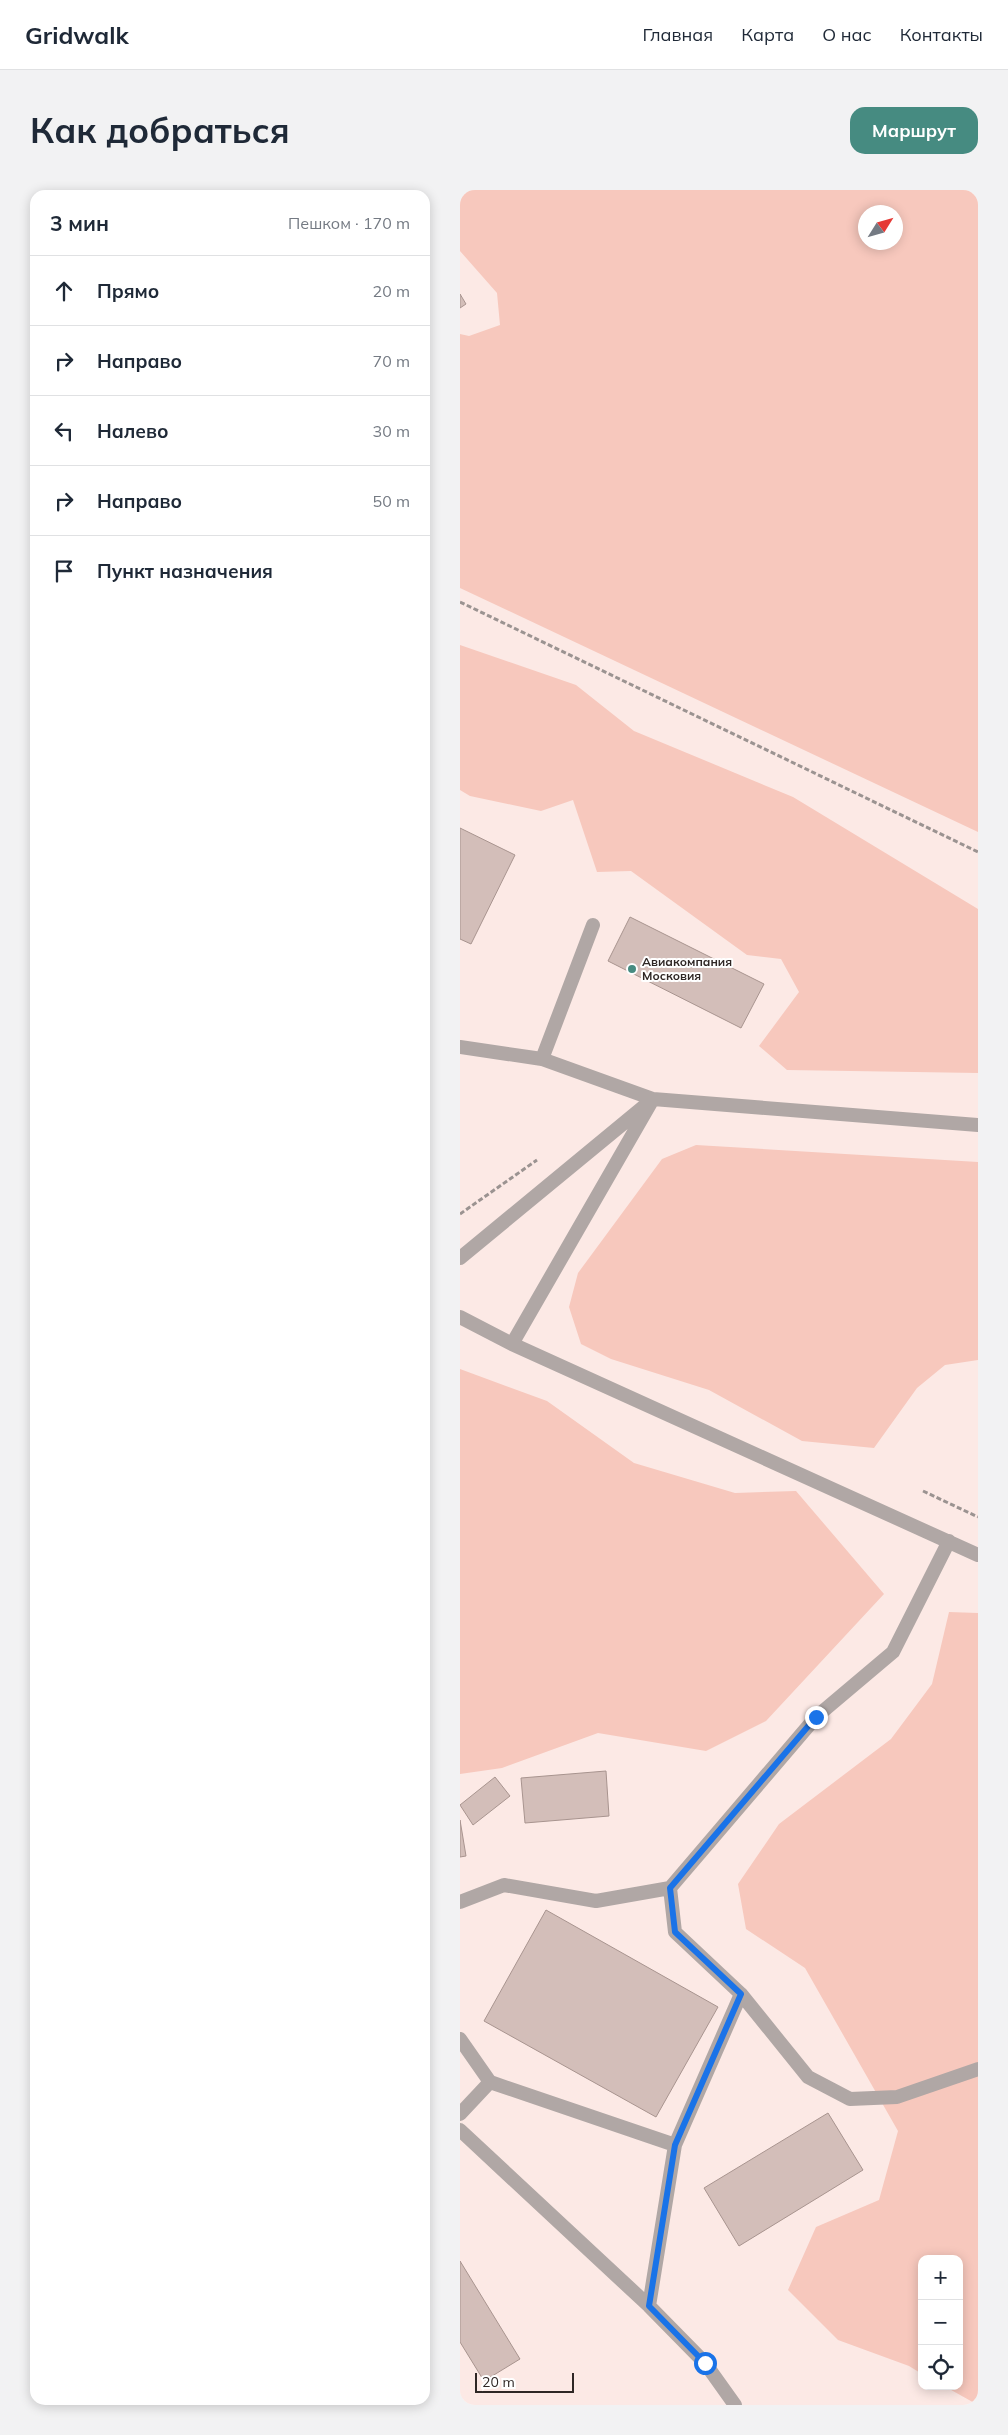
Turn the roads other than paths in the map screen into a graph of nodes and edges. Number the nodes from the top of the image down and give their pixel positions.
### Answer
1 (593, 925) dead end
2 (460, 1047) edge
3 (542, 1059) junction
4 (653, 1100) junction
5 (978, 1125) edge
6 (460, 1258) edge
7 (460, 1317) edge
8 (512, 1344) junction
9 (949, 1542) junction
10 (978, 1555) edge
11 (670, 1888) junction
12 (460, 1902) edge
13 (741, 1994) junction
14 (460, 2039) edge
15 (978, 2069) edge
16 (490, 2082) junction
17 (460, 2114) edge
18 (460, 2130) edge
19 (675, 2145) junction
20 (649, 2306) junction
21 (735, 2405) edge

1 - 3 lane
2 - 3 lane
3 - 4 lane
4 - 5 lane
4 - 6 lane
4 - 8 lane
7 - 8 lane
8 - 9 lane
9 - 10 lane
9 - 11 lane
11 - 12 lane
11 - 13 lane
13 - 15 lane
13 - 19 lane
14 - 16 lane
16 - 17 lane
16 - 19 lane
18 - 20 lane
19 - 20 lane
20 - 21 lane

